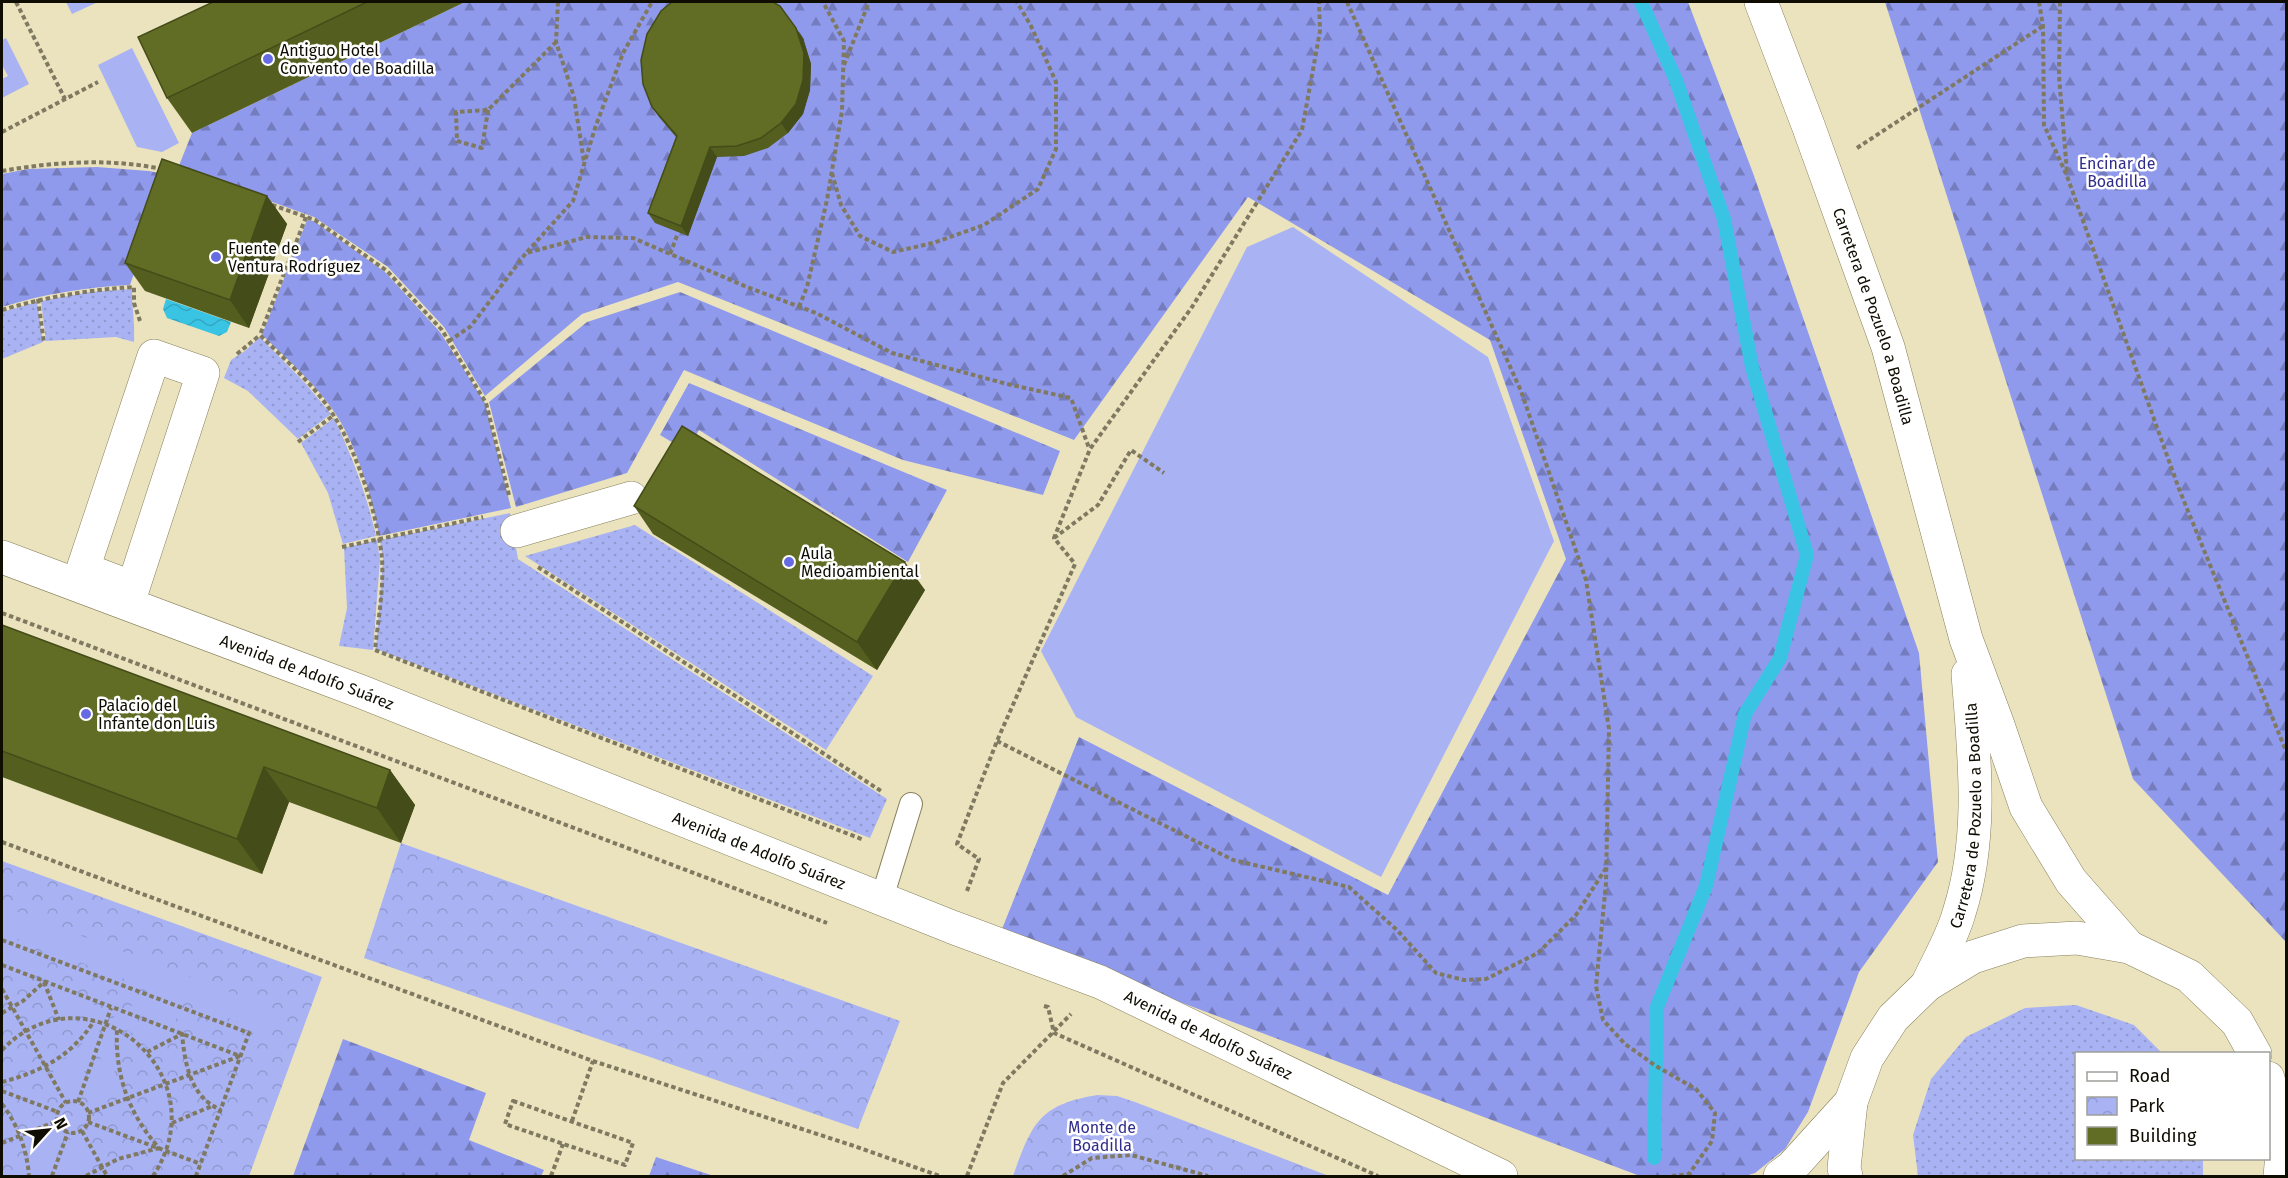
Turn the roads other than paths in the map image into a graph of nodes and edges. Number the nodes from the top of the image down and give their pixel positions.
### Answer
1 (1761, 2) edge
2 (154, 356) joint
3 (631, 498) dead end
4 (515, 520) road end
5 (2, 557) edge
6 (1966, 639) junction
7 (911, 804) dead end
8 (882, 898) junction
9 (2129, 947) junction
10 (1927, 985) junction
11 (2254, 1052) edge
12 (2270, 1087) edge
13 (1851, 1102) junction
14 (1501, 1176) edge
15 (1780, 1176) edge
16 (1846, 1176) edge
17 (2280, 1176) edge

1 - 6 street, Carretera de Pozuelo a Boadilla
2 - 2 street
3 - 4 street
5 - 8 street, Avenida de Adolfo Suárez
6 - 9 street, Carretera de Pozuelo a Boadilla
6 - 10 street, Carretera de Pozuelo a Boadilla
7 - 8 lane
8 - 14 street, Avenida de Adolfo Suárez
9 - 10 street
9 - 11 street
10 - 13 street
12 - 17 street
13 - 15 street
13 - 16 street

